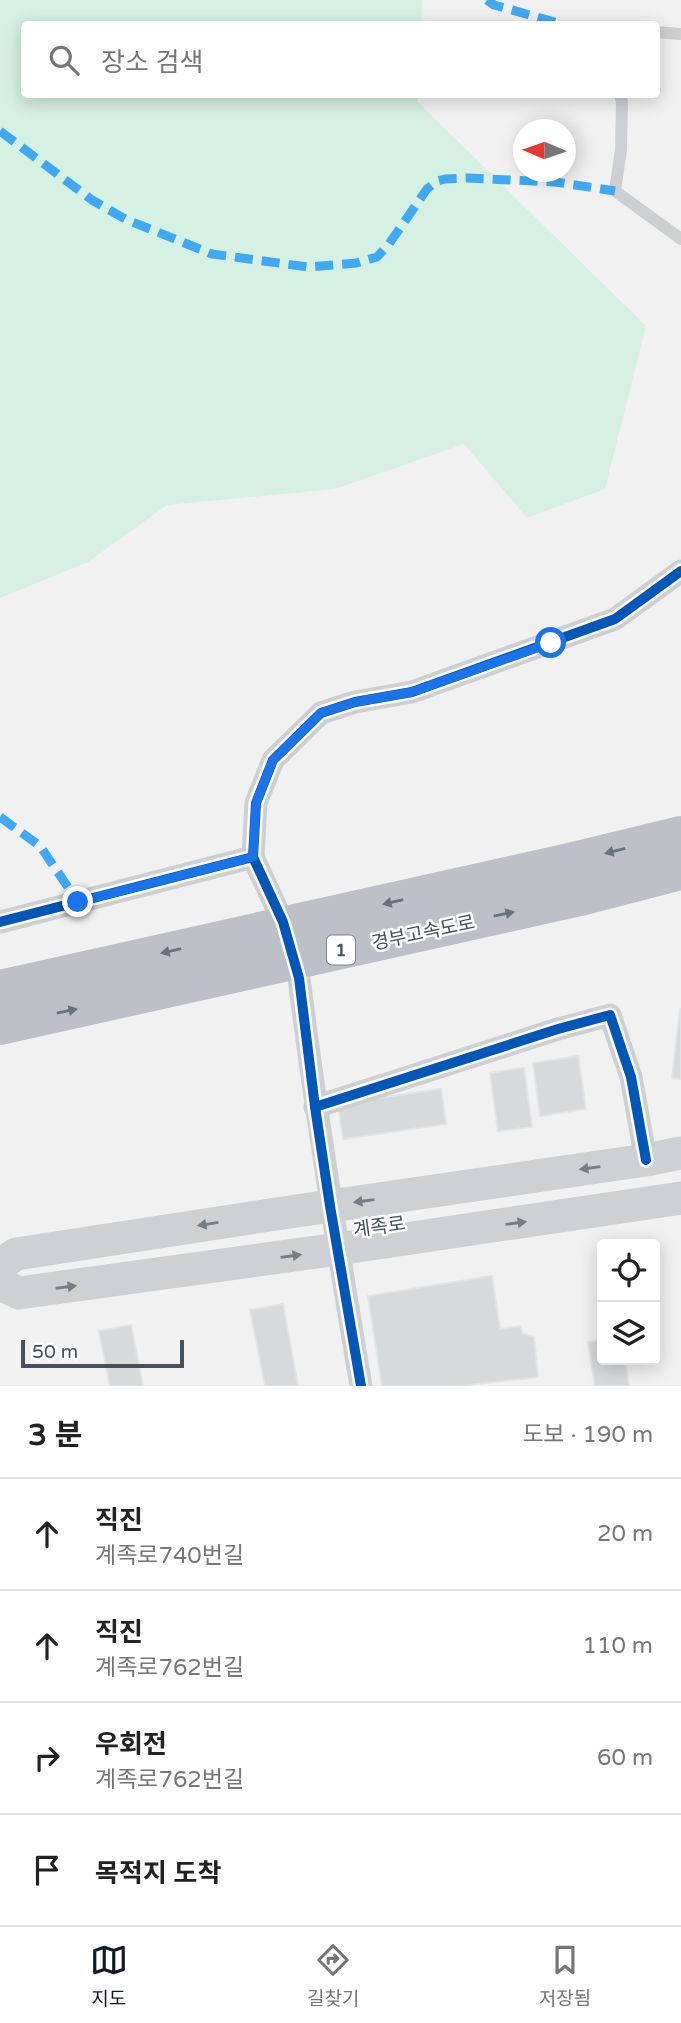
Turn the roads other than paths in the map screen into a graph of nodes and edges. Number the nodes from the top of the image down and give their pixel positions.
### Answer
1 (660, 32) edge
2 (681, 34) edge
3 (621, 98) edge
4 (681, 239) edge
5 (681, 571) edge
6 (681, 835) edge
7 (253, 857) junction
8 (681, 871) edge
9 (0, 922) edge
10 (283, 922) dead end
11 (299, 978) dead end
12 (0, 989) edge
13 (0, 1026) edge
14 (315, 1107) junction
15 (681, 1153) edge
16 (646, 1160) junction
17 (681, 1198) edge
18 (330, 1206) junction
19 (338, 1249) junction
20 (0, 1265) edge
21 (0, 1284) edge
22 (361, 1386) edge

1 - 2 lane
3 - 4 lane
5 - 7 street
6 -> 12 highway, 경부고속도로 / 1
7 - 9 street
7 - 10 street
13 -> 8 highway, 경부고속도로 / 1
11 - 14 street
14 - 16 street
14 - 18 street
15 - 16 main road, 계족로
16 -> 18 main road, 계족로
19 -> 17 main road, 계족로
18 - 19 street
18 -> 20 main road, 계족로
21 -> 19 main road, 계족로
19 - 22 street

